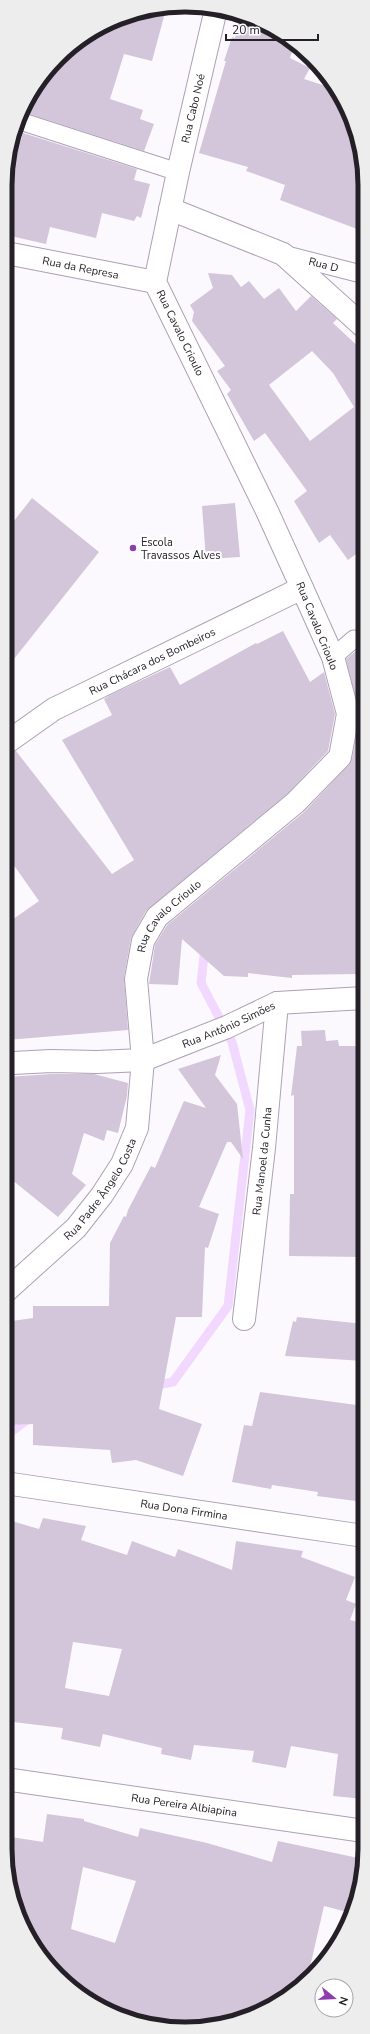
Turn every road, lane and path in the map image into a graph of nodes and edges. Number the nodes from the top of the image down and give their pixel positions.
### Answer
1 (215, 14) edge
2 (24, 122) edge
3 (178, 172) junction
4 (170, 209) junction
5 (12, 254) edge
6 (283, 254) junction
7 (358, 273) edge
8 (156, 282) junction
9 (358, 323) edge
10 (302, 588) junction
11 (354, 639) dead end
12 (332, 657) junction
13 (12, 739) edge
14 (358, 998) edge
15 (277, 1003) junction
16 (143, 1060) junction
17 (12, 1064) edge
18 (12, 1286) edge
19 (244, 1319) dead end
20 (12, 1484) edge
21 (358, 1535) edge
22 (12, 1780) edge
23 (358, 1831) edge

1 - 3 street, Rua Cabo Noé
2 - 3 lane
3 - 4 street, Rua Cabo Noé
4 - 6 street
4 - 8 street, Rua Cavalo Crioulo
5 - 8 street, Rua da Represa
6 - 7 lane, Rua D
6 - 9 street
8 - 10 street, Rua Cavalo Crioulo
10 - 12 street, Rua Cavalo Crioulo
10 - 13 street, Rua Chácara dos Bombeiros
11 - 12 lane
12 - 16 street, Rua Cavalo Crioulo
14 - 15 street, Rua Antônio Simões
15 - 16 street, Rua Antônio Simões
15 - 19 street, Rua Manoel da Cunha
16 - 17 street, Rua Antônio Simões
16 - 18 street, Rua Padre Ângelo Costa
20 - 21 street, Rua Dona Firmina
22 - 23 street, Rua Pereira Albiapina

